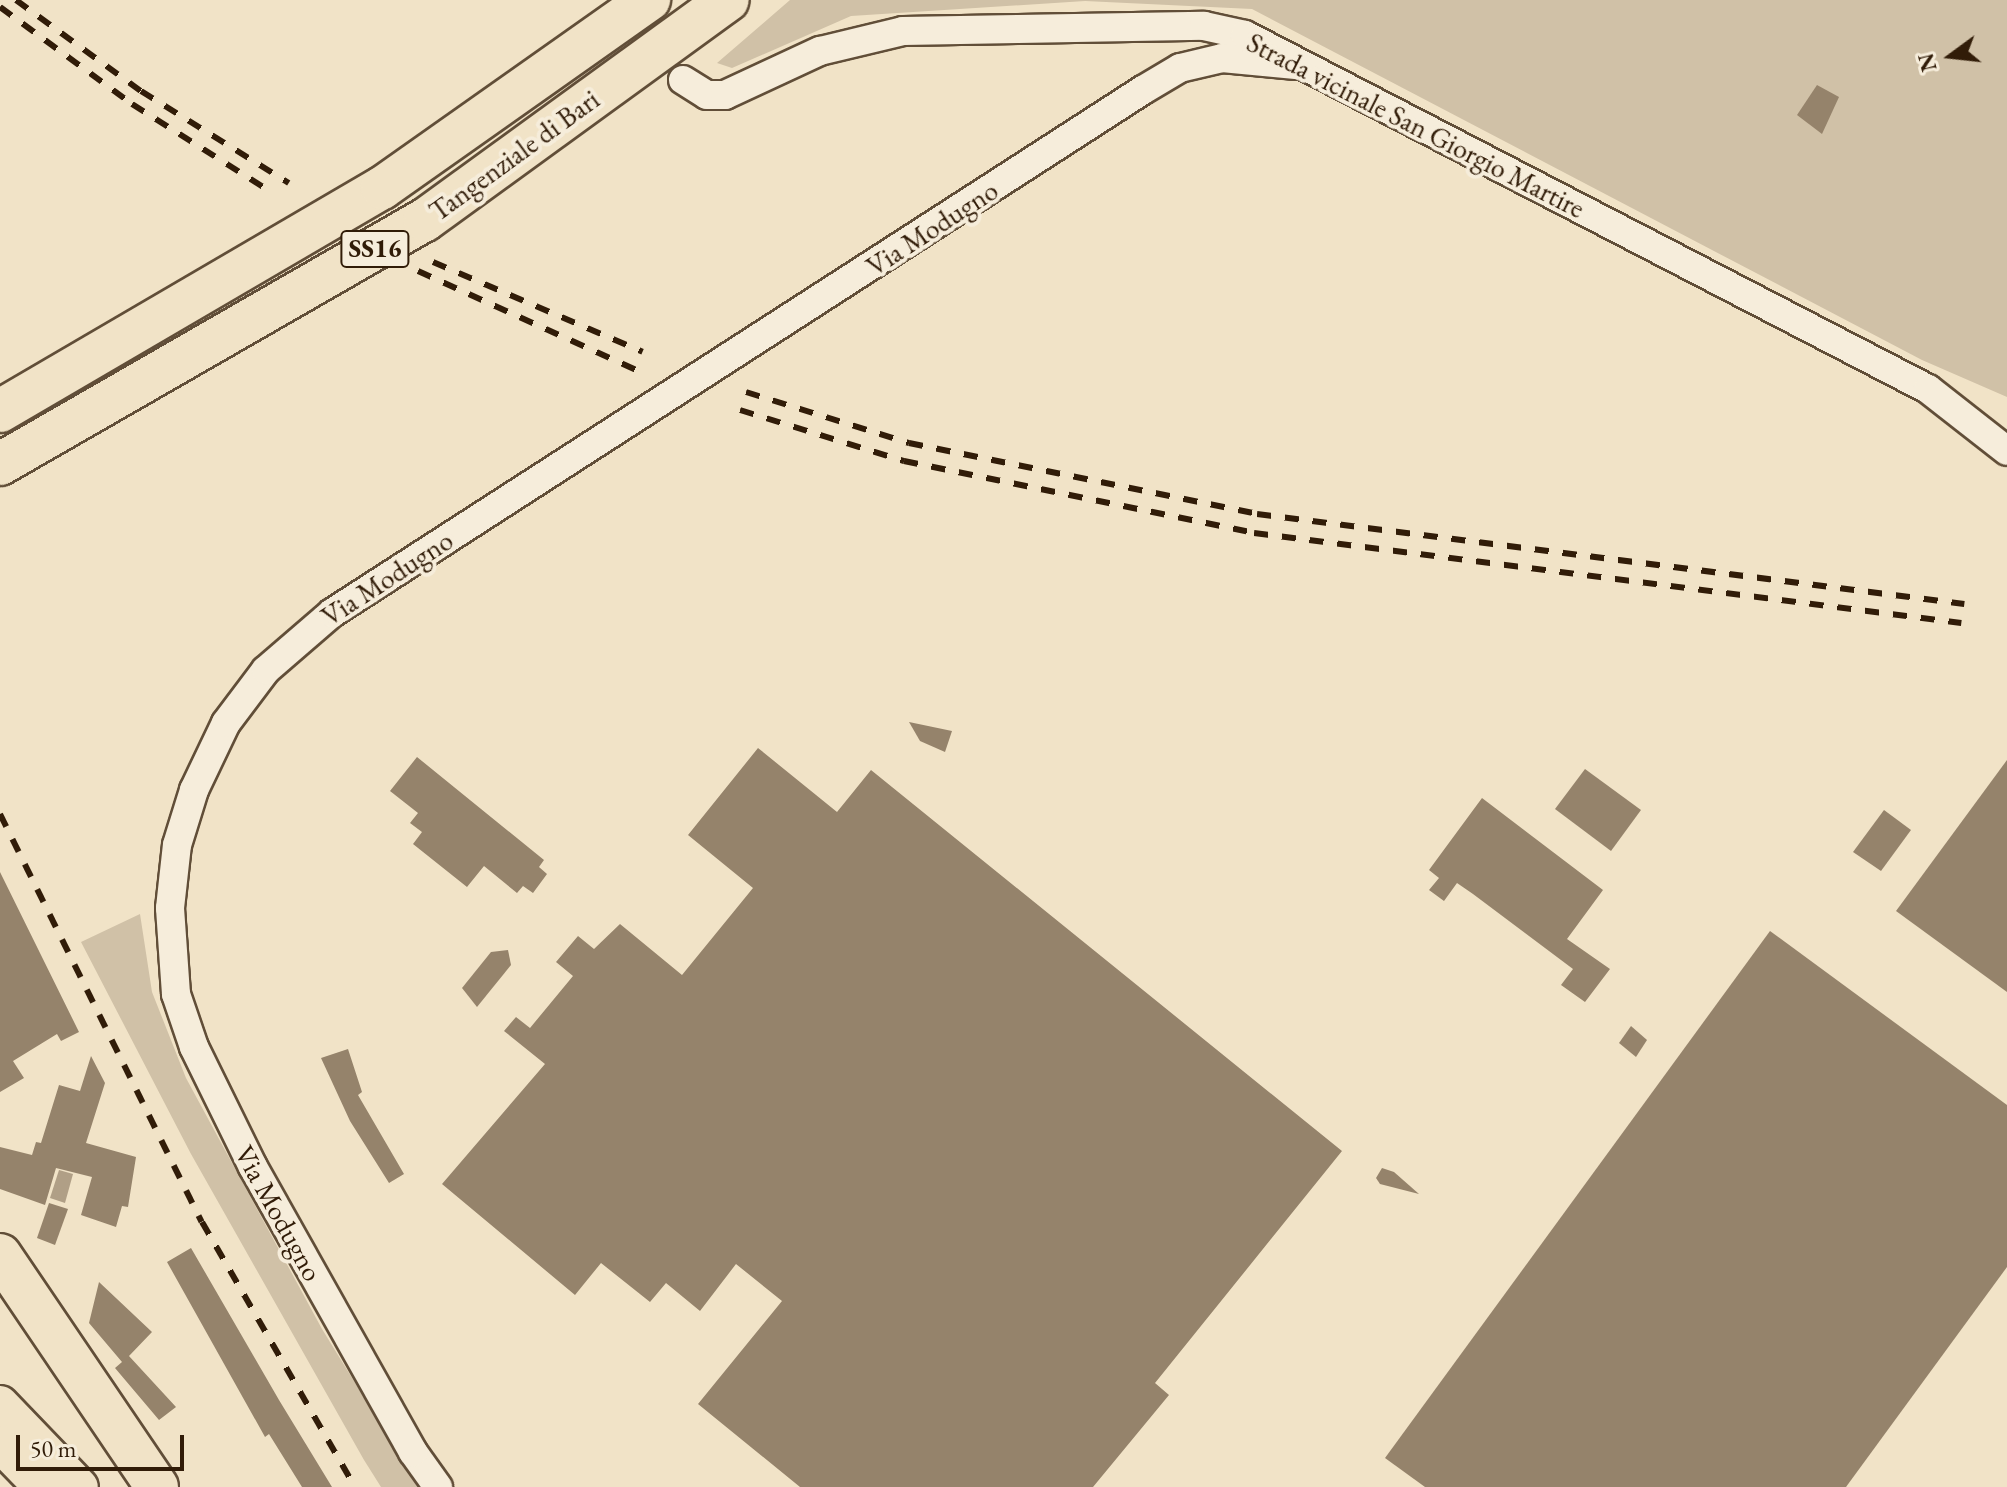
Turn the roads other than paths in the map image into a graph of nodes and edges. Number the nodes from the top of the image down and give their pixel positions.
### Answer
1 (649, 0) edge
2 (728, 0) edge
3 (1296, 65) junction
4 (683, 80) dead end
5 (4, 408) edge
6 (2007, 451) edge
7 (0, 464) edge
8 (0, 1255) edge
9 (0, 1276) edge
10 (43, 1318) junction
11 (0, 1404) edge
12 (0, 1444) edge
13 (42, 1487) edge
14 (80, 1487) edge
15 (157, 1487) edge
16 (438, 1487) edge

1 - 5 highway, Tangenziale di Bari / SS16
2 - 7 highway, Tangenziale di Bari / SS16
3 - 4 street, Strada vicinale San Giorgio Martire
3 - 6 street, Strada vicinale San Giorgio Martire
3 - 16 street, Via Modugno
8 - 10 highway
9 - 10 highway
10 - 15 highway
11 - 14 main road
12 - 13 main road

